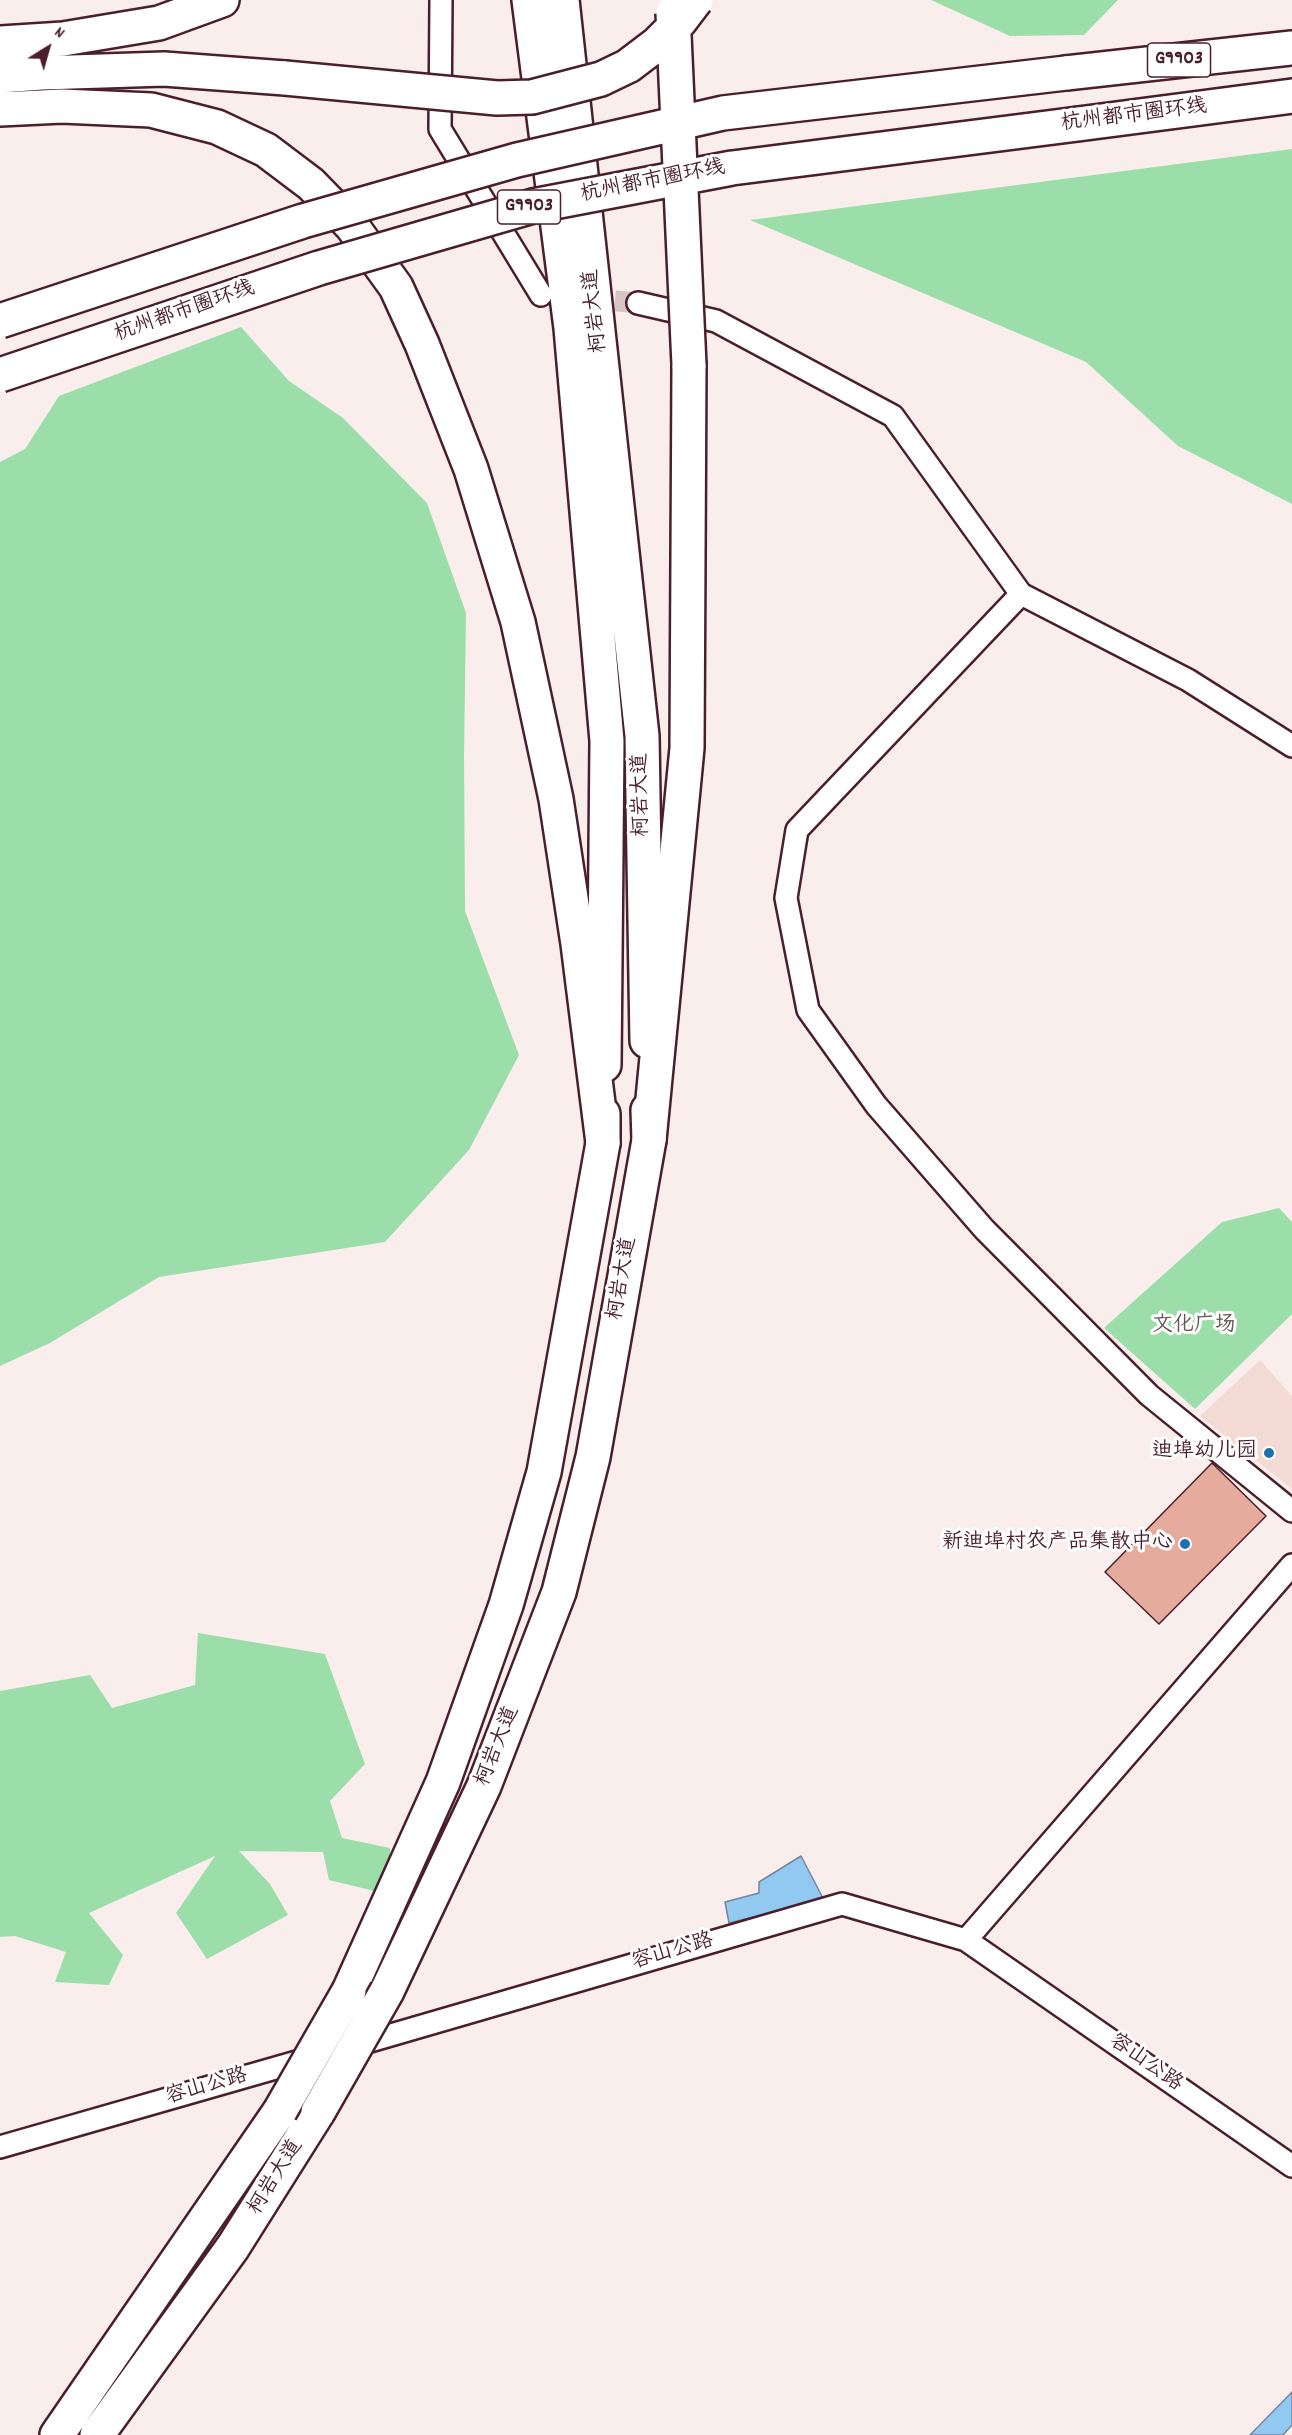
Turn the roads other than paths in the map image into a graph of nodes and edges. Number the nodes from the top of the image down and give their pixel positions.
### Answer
1 (222, 0) edge
2 (441, 0) edge
3 (529, 0) edge
4 (562, 0) edge
5 (673, 0) edge
6 (696, 0) edge
7 (0, 43) edge
8 (1292, 48) edge
9 (0, 76) edge
10 (1292, 96) edge
11 (0, 109) edge
12 (541, 295) dead end
13 (638, 303) tunnel mouth
14 (0, 321) edge
15 (0, 375) edge
16 (1021, 594) junction
17 (1292, 746) edge
18 (649, 1140) junction
19 (603, 1143) junction
20 (1292, 1511) edge
21 (1292, 1565) edge
22 (966, 1940) junction
23 (0, 2147) edge
24 (1292, 2166) edge
25 (60, 2431) edge
26 (97, 2435) edge

1 - 7 main road
2 - 12 street
3 - 19 main road, 柯岩大道
4 - 18 main road, 柯岩大道
5 - 18 main road, bridge
6 - 9 main road, bridge
8 - 14 main road, G9903, bridge
10 - 15 main road, 杭州都市圈环线 / G9903, bridge
11 - 19 main road
13 - 16 street
16 - 17 street
16 - 20 street
18 - 26 main road, 柯岩大道, bridge
19 - 25 main road, 柯岩大道, bridge
21 - 22 street
22 - 23 street, 容山公路
22 - 24 street, 容山公路

